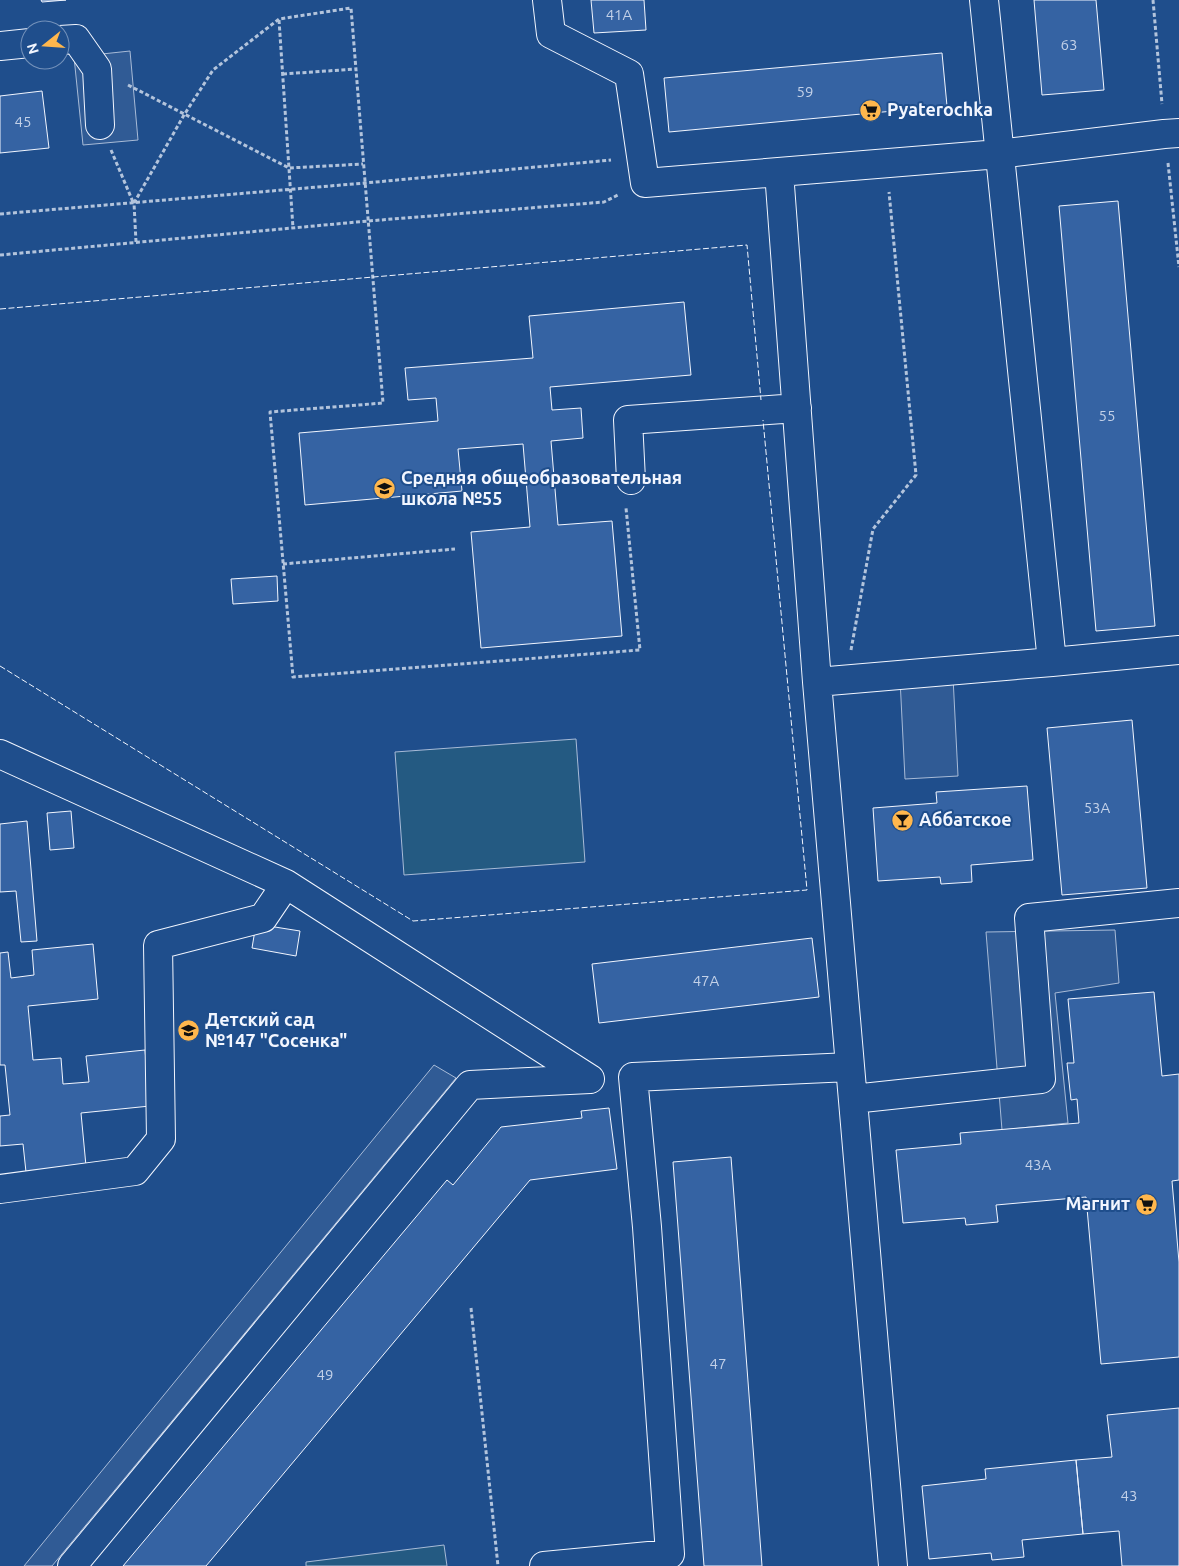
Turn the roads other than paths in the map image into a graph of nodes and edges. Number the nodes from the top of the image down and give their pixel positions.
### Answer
1 (547, 0) edge
2 (984, 0) edge
3 (70, 39) edge
4 (20, 44) edge
5 (0, 46) edge
6 (100, 125) road end
7 (1179, 134) edge
8 (999, 154) junction
9 (779, 172) junction
10 (797, 408) junction
11 (631, 480) road end
12 (1179, 650) edge
13 (1052, 662) junction
14 (817, 682) junction
15 (0, 754) edge
16 (286, 884) junction
17 (1179, 903) edge
18 (850, 1067) junction
19 (853, 1099) junction
20 (0, 1189) edge
21 (72, 1566) edge
22 (544, 1566) edge
23 (893, 1566) edge

1 - 9 lane
2 - 8 lane
3 - 6 lane
4 - 5 lane
7 - 8 lane
8 - 9 lane
8 - 13 lane
9 - 10 lane
10 - 11 lane
10 - 14 lane
12 - 13 lane
13 - 14 lane
14 - 18 lane
15 - 16 lane
16 - 20 lane
16 - 21 lane
17 - 19 lane
18 - 19 lane
18 - 22 lane
19 - 23 lane

